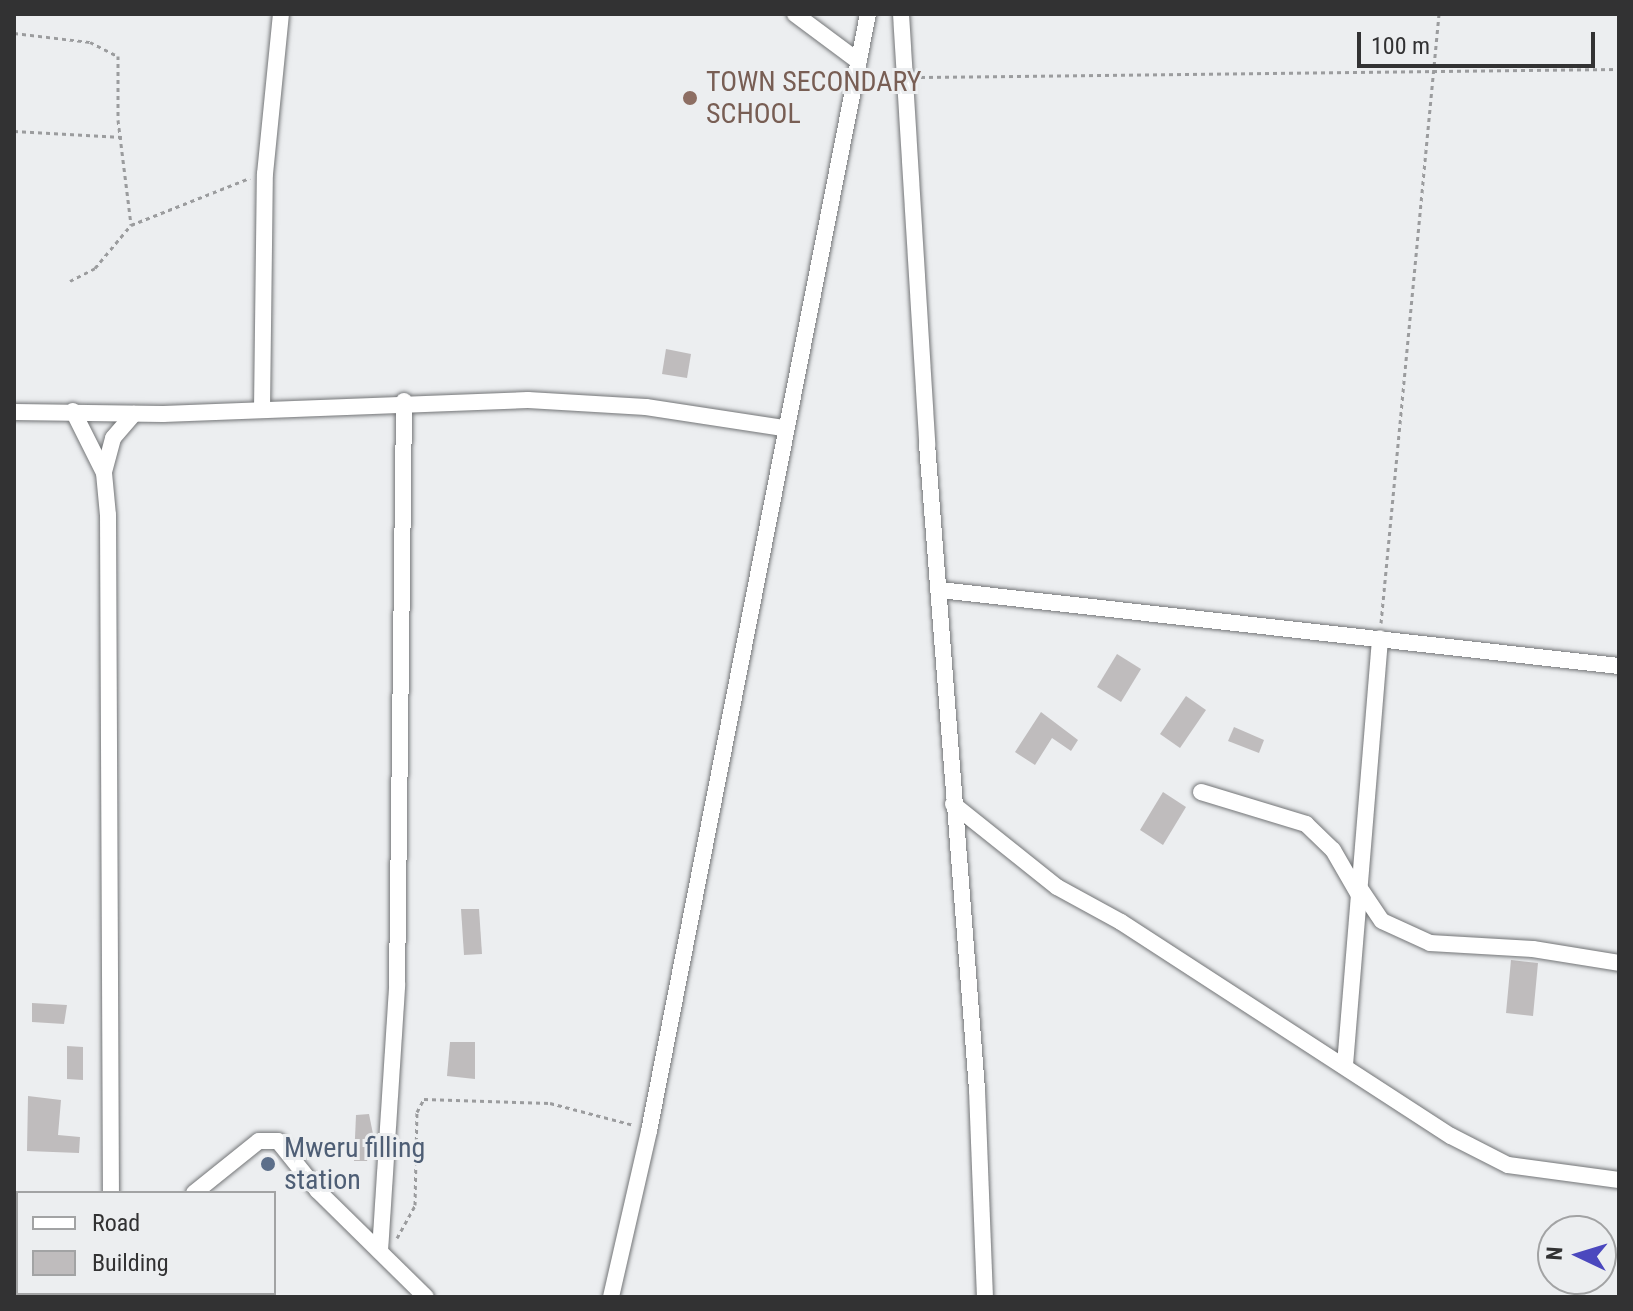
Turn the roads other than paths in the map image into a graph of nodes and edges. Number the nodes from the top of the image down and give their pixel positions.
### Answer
1 (281, 14) edge
2 (795, 14) edge
3 (868, 14) edge
4 (901, 14) edge
5 (858, 61) junction
6 (404, 401) junction
7 (262, 409) junction
8 (73, 411) junction
9 (14, 412) edge
10 (134, 414) junction
11 (783, 428) junction
12 (104, 473) junction
13 (940, 590) junction
14 (1380, 638) junction
15 (1619, 666) edge
16 (1201, 792) dead end
17 (953, 804) junction
18 (1360, 894) junction
19 (1619, 963) edge
20 (1345, 1065) junction
21 (1619, 1180) edge
22 (111, 1191) edge
23 (197, 1191) edge
24 (380, 1251) junction
25 (426, 1297) edge
26 (611, 1297) edge
27 (985, 1297) edge

1 - 7 street
2 - 5 street
3 - 5 street
4 - 13 street
5 - 11 street
6 - 7 street
6 - 11 street
6 - 24 street
7 - 10 street
8 - 9 street
8 - 10 street
8 - 12 street
10 - 12 street
11 - 26 street
12 - 22 street
13 - 14 street
13 - 17 street
14 - 15 street
14 - 18 street
16 - 18 street
17 - 20 street
17 - 27 street
18 - 19 street
18 - 20 street
20 - 21 street
23 - 24 street
24 - 25 street

